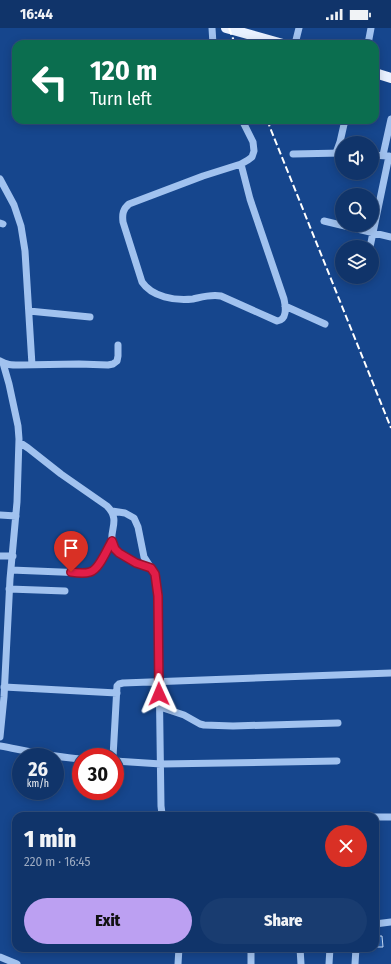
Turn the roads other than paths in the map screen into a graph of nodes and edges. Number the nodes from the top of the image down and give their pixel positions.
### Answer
1 (212, 28) edge
2 (226, 28) edge
3 (299, 28) edge
4 (371, 28) edge
5 (213, 40) edge
6 (269, 40) edge
7 (296, 40) edge
8 (369, 40) edge
9 (379, 74) edge
10 (391, 78) edge
11 (391, 119) edge
12 (244, 124) edge
13 (344, 124) edge
14 (341, 136) edge
15 (335, 153) edge
16 (293, 154) dead end
17 (388, 156) edge
18 (241, 164) junction
19 (0, 179) edge
20 (379, 202) edge
21 (324, 221) dead end
22 (335, 223) edge
23 (373, 232) joint
24 (391, 237) edge
25 (371, 240) edge
26 (285, 306) junction
27 (29, 311) junction
28 (90, 317) dead end
29 (325, 324) dead end
30 (118, 345) dead end
31 (2, 362) edge
32 (32, 365) junction
33 (19, 442) junction
34 (112, 511) junction
35 (0, 515) edge
36 (16, 516) junction
37 (112, 541) junction
38 (0, 556) edge
39 (12, 556) junction
40 (151, 568) junction
41 (11, 570) junction
42 (9, 589) junction
43 (65, 591) dead end
44 (391, 673) edge
45 (159, 681) junction
46 (4, 687) junction
47 (117, 693) junction
48 (160, 707) junction
49 (338, 723) dead end
50 (0, 737) edge
51 (0, 746) edge
52 (114, 748) edge
53 (72, 758) edge
54 (337, 761) dead end
55 (124, 762) edge
56 (161, 764) junction
57 (162, 812) edge
58 (379, 817) edge
59 (391, 817) edge
60 (391, 922) edge
61 (379, 924) edge
62 (179, 952) edge
63 (251, 952) edge
64 (300, 952) edge
65 (330, 952) edge
66 (356, 952) edge
67 (0, 957) edge
68 (17, 964) edge
69 (178, 964) edge
70 (250, 964) edge
71 (301, 964) edge
72 (330, 964) edge
73 (355, 964) edge

1 - 5 street
2 - 6 main road
3 - 7 street
4 - 8 street
9 - 10 main road
11 - 17 street
12 - 18 street
13 - 14 street
15 - 16 street
17 - 20 street
18 - 26 street
18 - 26 street
19 - 27 street
21 - 22 street
23 - 24 street
23 - 25 street
26 - 29 street
27 - 28 street
27 - 32 street
30 - 32 street
31 - 32 street
31 - 33 street
33 - 34 street
33 - 36 street
34 - 37 street
34 - 40 street
35 - 36 street
36 - 39 street
37 - 40 street
37 - 41 street
38 - 39 street
39 - 41 street
40 - 45 street
41 - 42 street
42 - 43 street
42 - 46 street
44 - 45 street
45 - 47 street
45 - 48 street
46 - 47 street
46 - 50 street
47 - 52 street
48 - 49 street
48 - 56 street
51 - 53 street
54 - 56 street
55 - 56 street
56 - 57 street
58 - 59 street
60 - 61 street
62 - 69 street
63 - 70 street
64 - 71 street
65 - 72 street
66 - 73 street
67 - 68 street

